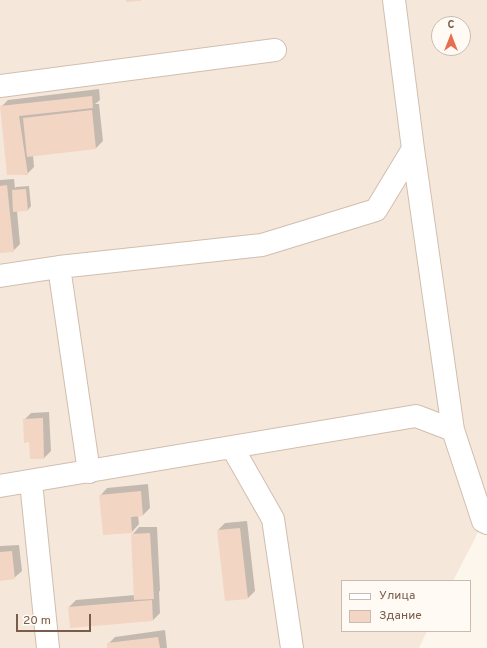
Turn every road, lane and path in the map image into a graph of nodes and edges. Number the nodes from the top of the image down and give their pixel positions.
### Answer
1 (394, 0) edge
2 (275, 50) dead end
3 (0, 86) edge
4 (413, 149) junction
5 (59, 267) junction
6 (0, 276) edge
7 (453, 430) junction
8 (232, 448) junction
9 (89, 472) junction
10 (31, 482) junction
11 (0, 486) edge
12 (487, 522) edge
13 (48, 648) edge
14 (292, 648) edge

1 - 4 street
2 - 3 street
4 - 5 street
4 - 7 street
5 - 6 street
5 - 9 street
7 - 8 street
7 - 12 street
8 - 9 street
8 - 14 street
9 - 10 street
10 - 11 street
10 - 13 street

